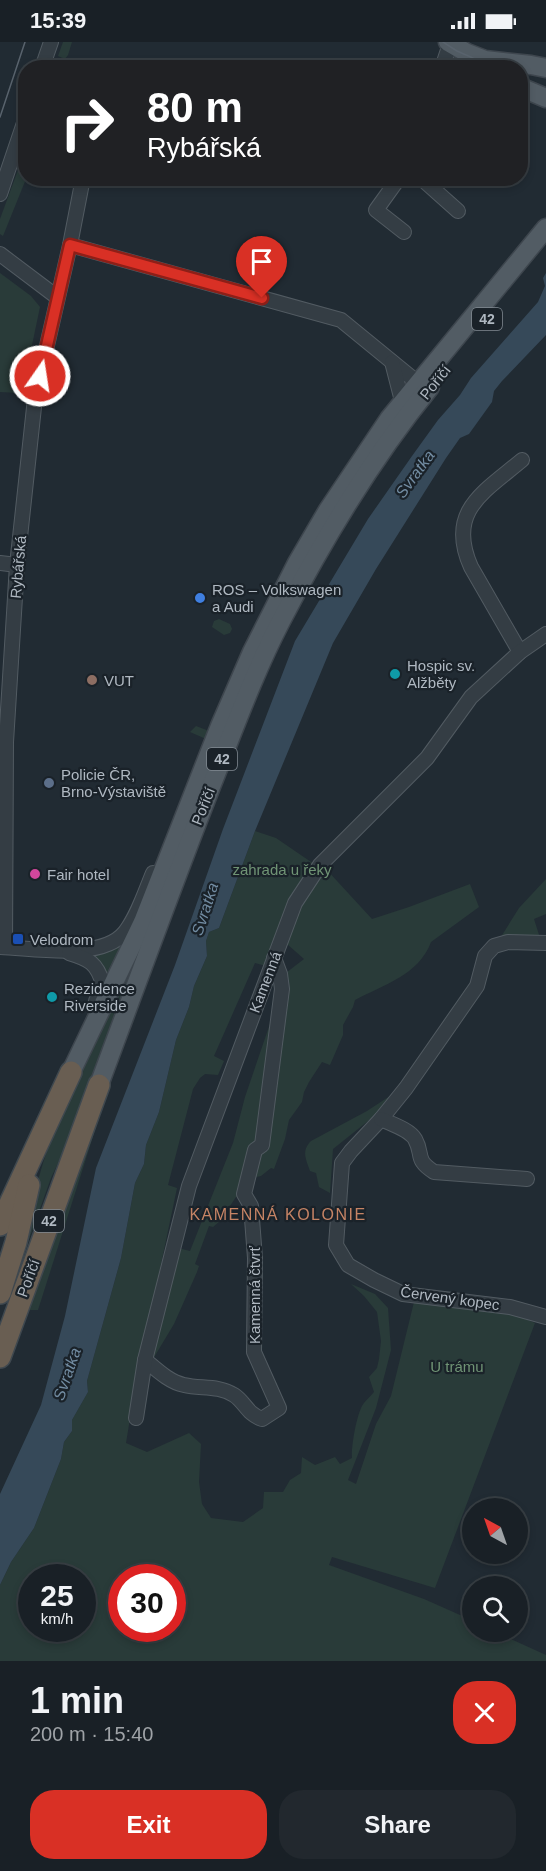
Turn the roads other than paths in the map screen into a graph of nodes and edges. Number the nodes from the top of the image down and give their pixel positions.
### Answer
1 (51, 42) edge
2 (449, 43) edge
3 (45, 60) edge
4 (444, 60) edge
5 (481, 60) edge
6 (528, 65) edge
7 (546, 68) edge
8 (528, 90) edge
9 (546, 98) edge
10 (18, 141) edge
11 (81, 186) edge
12 (393, 186) edge
13 (430, 186) edge
14 (0, 194) edge
15 (458, 211) dead end
16 (546, 228) edge
17 (404, 232) dead end
18 (70, 245) junction
19 (546, 248) edge
20 (0, 254) edge
21 (57, 297) junction
22 (392, 362) junction
23 (418, 383) junction
24 (401, 404) junction
25 (522, 460) dead end
26 (0, 563) edge
27 (17, 565) junction
28 (546, 634) edge
29 (520, 652) junction
30 (172, 848) junction
31 (546, 943) edge
32 (3, 947) edge
33 (61, 951) junction
34 (274, 958) junction
35 (71, 1072) junction
36 (99, 1085) joint
37 (381, 1119) junction
38 (38, 1146) junction
39 (527, 1179) dead end
40 (0, 1225) edge
41 (41, 1244) junction
42 (0, 1293) edge
43 (546, 1317) edge
44 (0, 1330) edge
45 (0, 1357) edge
46 (145, 1360) junction
47 (136, 1418) dead end

1 - 3 street
2 - 4 street
2 - 5 main road
6 - 7 main road
8 - 9 main road
10 - 14 street
11 - 18 street, Rybářská
12 - 17 street
13 - 15 street
16 - 23 main road, Poříčí / 42
18 - 21 street, Rybářská
18 - 22 street
19 - 36 main road, Poříčí / 42
20 - 21 street
21 - 27 street, Rybářská
22 - 23 street
22 - 24 street
23 - 24 main road, Poříčí / 42
24 - 30 main road, Poříčí / 42
25 - 29 street
26 - 27 street
27 - 32 street, Rybářská
28 - 29 street, Kamenná
29 - 34 street, Kamenná
30 - 33 street, Poříčí
30 - 35 main road, Poříčí / 42
31 - 37 street, Červený kopec
32 - 33 street, Poříčí
33 - 35 street, Poříčí
34 - 46 street, Kamenná
34 - 46 street, Kamenná čtvrť
35 - 38 highway, Poříčí / 42
36 - 41 highway, Poříčí / 42
37 - 39 street
37 - 43 street, Červený kopec
38 - 40 highway, Poříčí / 42
38 - 42 highway, 42
41 - 44 highway, 42
41 - 45 highway, Poříčí / 42
46 - 47 street, Kamenná

